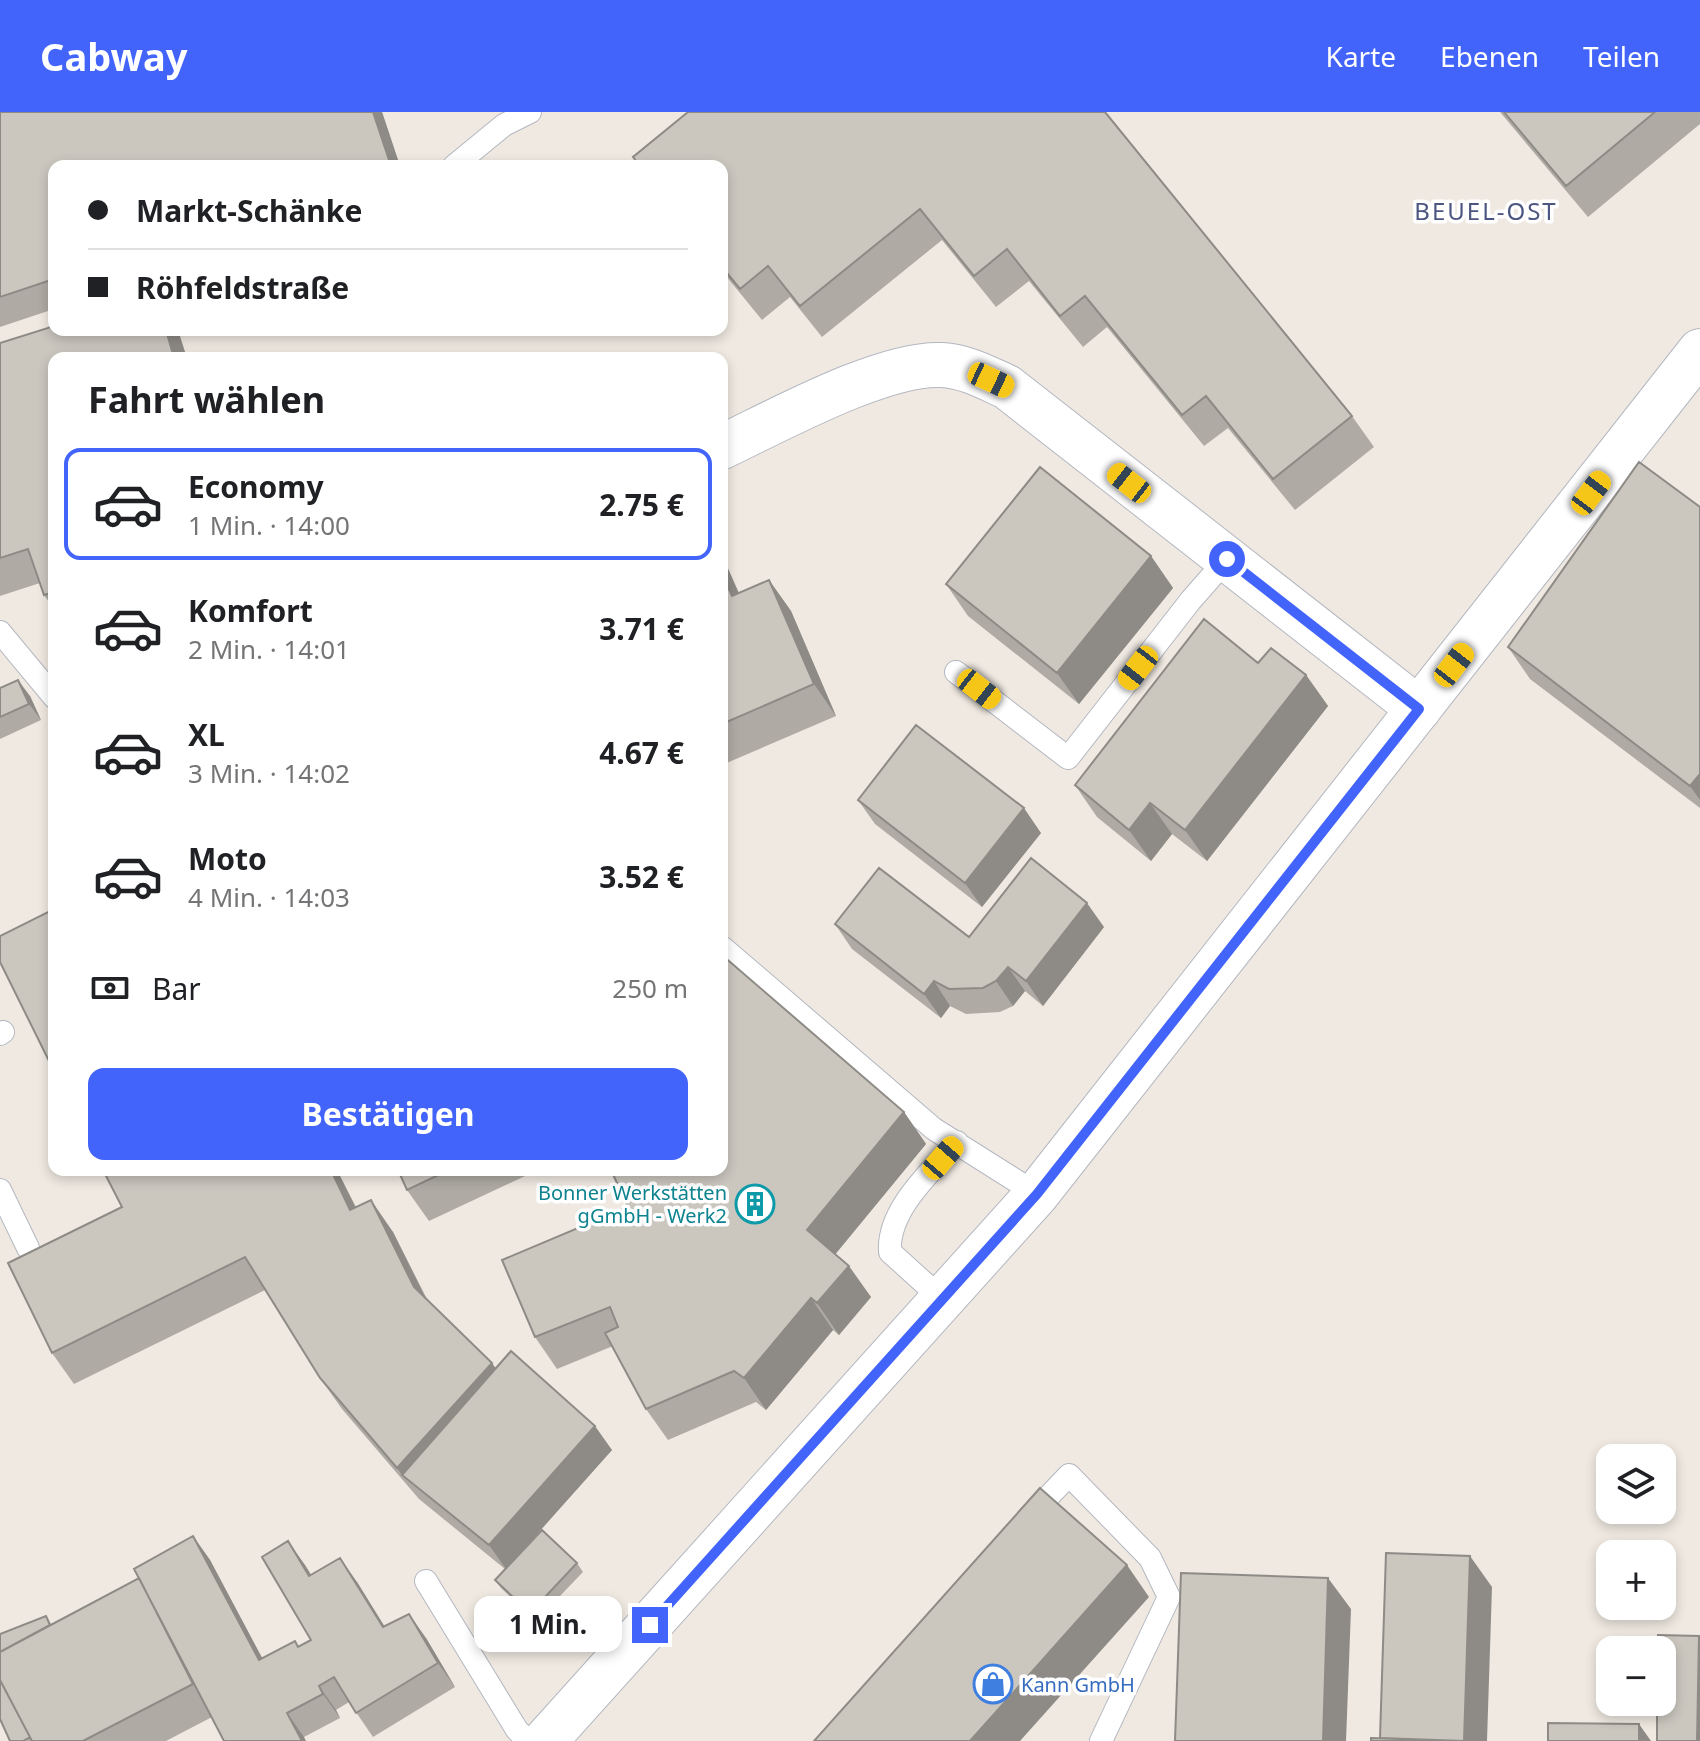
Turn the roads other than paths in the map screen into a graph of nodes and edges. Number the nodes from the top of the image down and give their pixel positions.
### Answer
1 (530, 112) edge
2 (461, 160) edge
3 (1700, 351) edge
4 (728, 444) edge
5 (1227, 559) junction
6 (0, 632) edge
7 (956, 672) dead end
8 (48, 690) edge
9 (1419, 709) junction
10 (728, 952) edge
11 (957, 1142) junction
12 (0, 1190) edge
13 (1037, 1194) junction
14 (28, 1248) dead end
15 (942, 1299) junction
16 (1014, 1533) edge
17 (426, 1581) dead end
18 (528, 1741) edge
19 (545, 1741) edge
20 (1101, 1741) edge

1 - 2 lane
3 - 9 street
4 - 5 street
5 - 7 lane
5 - 9 street
6 - 8 lane
9 - 13 street
10 - 11 lane
11 - 13 lane
11 - 15 lane
12 - 14 lane
13 - 15 street
15 - 19 street
16 - 20 lane
17 - 18 lane

